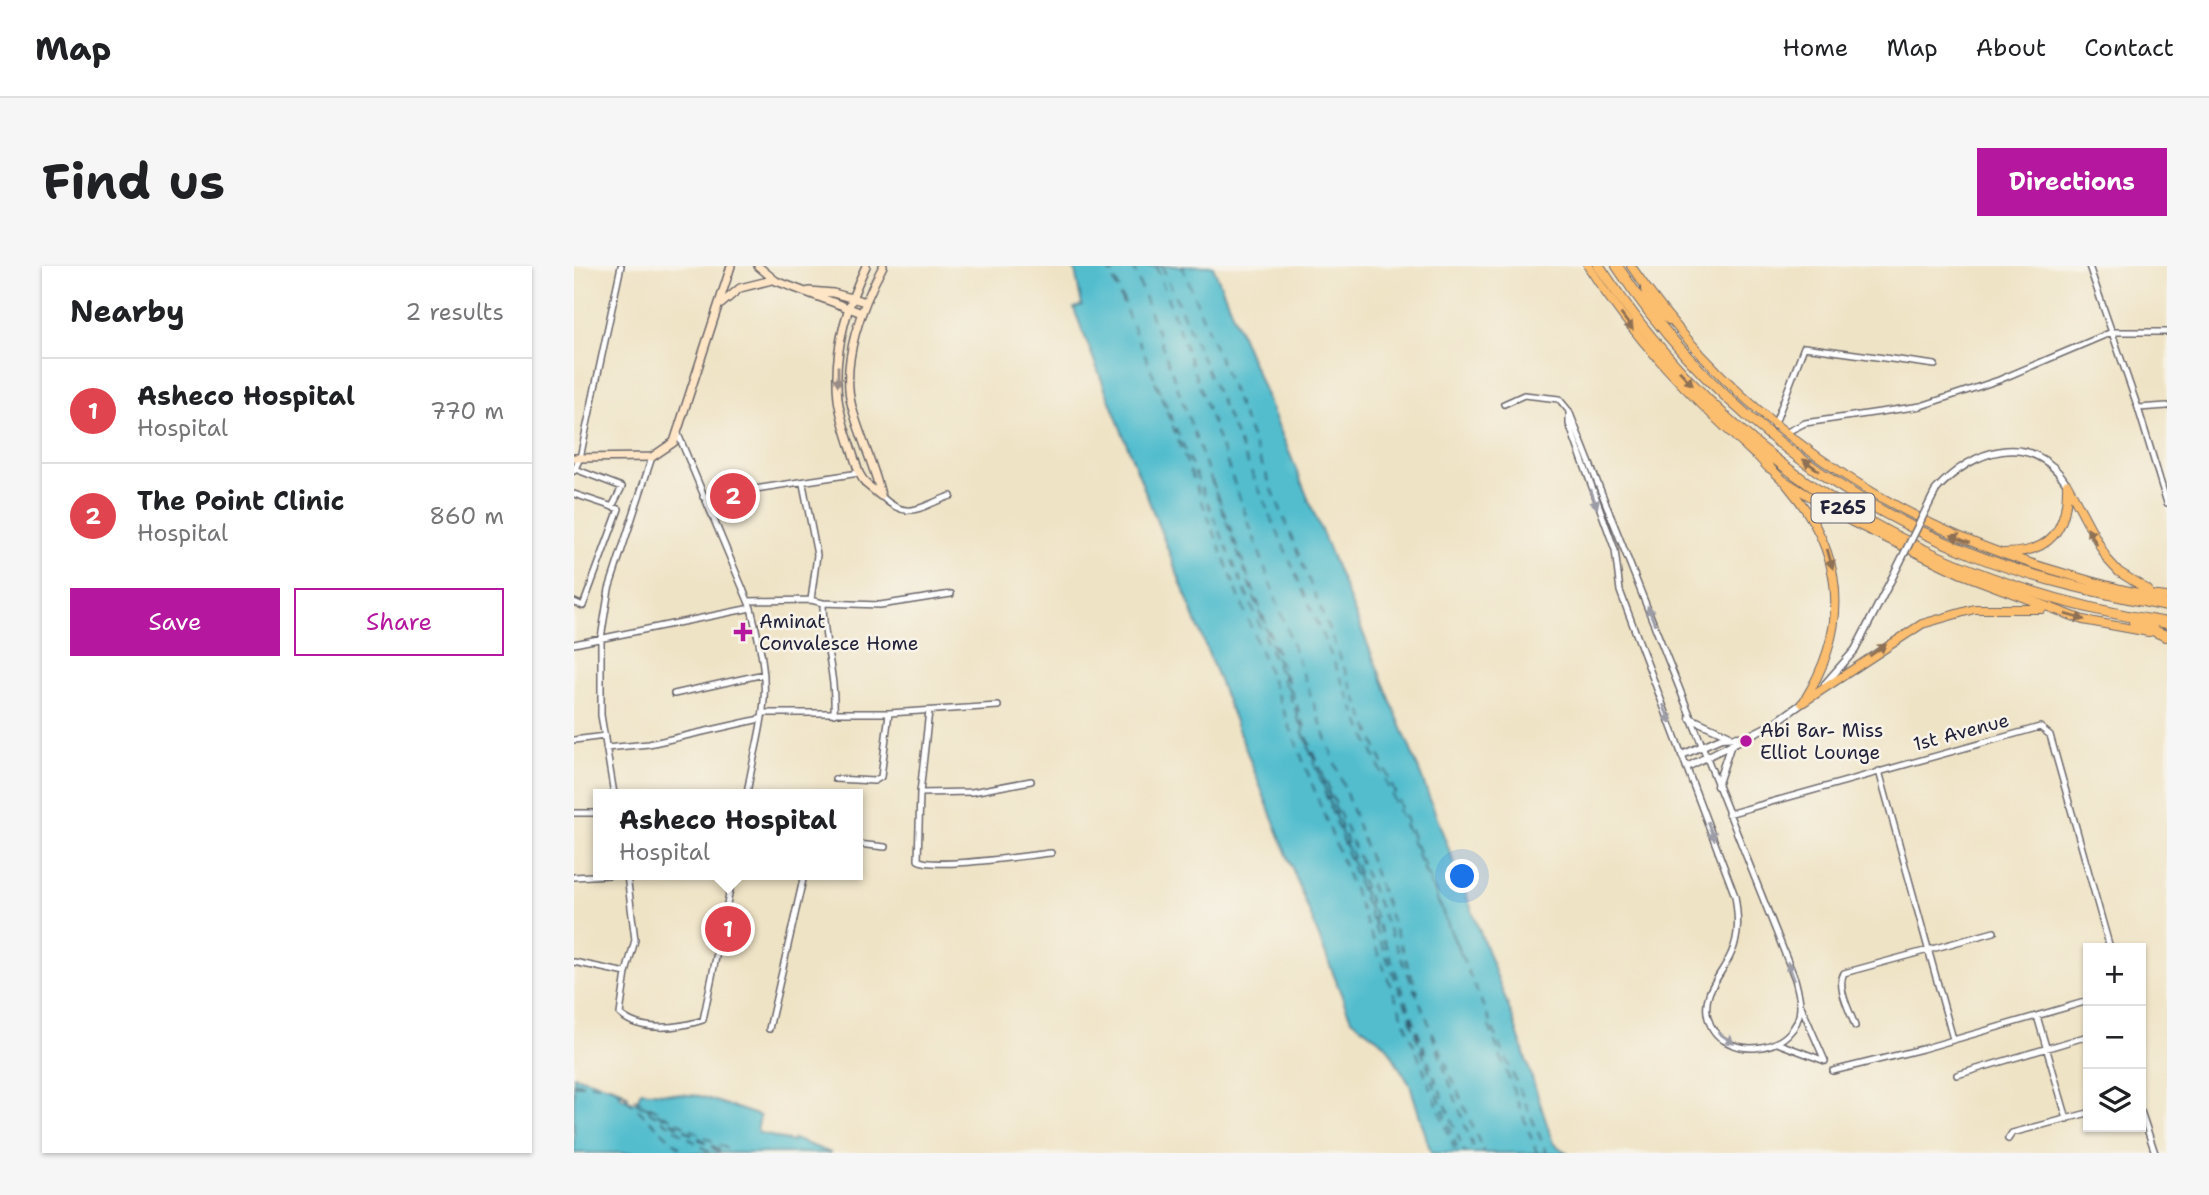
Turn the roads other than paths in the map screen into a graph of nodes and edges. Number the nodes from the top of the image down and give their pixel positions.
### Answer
1 (621, 266) edge
2 (731, 266) edge
3 (758, 266) edge
4 (866, 266) edge
5 (883, 266) edge
6 (1588, 266) edge
7 (1599, 266) edge
8 (1617, 266) edge
9 (1630, 266) edge
10 (2089, 266) edge
11 (776, 281) junction
12 (1646, 289) junction
13 (808, 291) junction
14 (1634, 292) junction
15 (853, 298) junction
16 (866, 302) junction
17 (1651, 306) junction
18 (719, 308) junction
19 (848, 309) junction
20 (862, 313) junction
21 (1664, 321) junction
22 (2112, 332) junction
23 (2167, 332) edge
24 (1935, 365) dead end
25 (1504, 404) dead end
26 (2167, 406) edge
27 (2138, 408) junction
28 (1569, 411) junction
29 (1774, 426) junction
30 (1785, 433) junction
31 (678, 434) junction
32 (1746, 442) junction
33 (652, 457) junction
34 (577, 458) edge
35 (1771, 463) junction
36 (575, 470) edge
37 (859, 473) junction
38 (1783, 480) junction
39 (803, 484) junction
40 (2067, 484) junction
41 (574, 494) edge
42 (881, 496) junction
43 (951, 496) dead end
44 (703, 497) junction
45 (2167, 503) edge
46 (612, 507) junction
47 (1996, 553) junction
48 (951, 594) dead end
49 (2163, 597) edge
50 (811, 600) junction
51 (748, 601) junction
52 (574, 602) edge
53 (823, 603) junction
54 (2167, 606) edge
55 (751, 608) junction
56 (2049, 609) junction
57 (2117, 615) junction
58 (2167, 623) edge
59 (2136, 626) junction
60 (2167, 636) edge
61 (601, 638) junction
62 (574, 644) edge
63 (764, 674) junction
64 (674, 694) dead end
65 (1802, 703) junction
66 (998, 706) dead end
67 (929, 710) junction
68 (835, 713) junction
69 (889, 713) junction
70 (762, 716) junction
71 (1690, 718) junction
72 (605, 736) junction
73 (574, 740) edge
74 (1730, 740) junction
75 (1702, 747) junction
76 (606, 748) junction
77 (1682, 755) junction
78 (1706, 757) junction
79 (1686, 767) junction
80 (1879, 771) junction
81 (835, 779) dead end
82 (1031, 781) dead end
83 (1717, 786) junction
84 (613, 789) edge
85 (748, 789) edge
86 (920, 793) junction
87 (574, 813) edge
88 (593, 813) edge
89 (1728, 814) junction
90 (863, 845) edge
91 (885, 847) dead end
92 (1051, 853) dead end
93 (593, 876) edge
94 (574, 877) edge
95 (628, 880) edge
96 (732, 880) edge
97 (803, 880) edge
98 (1994, 932) dead end
99 (2109, 943) edge
100 (1926, 948) junction
101 (574, 962) edge
102 (626, 972) junction
103 (2083, 1002) edge
104 (1801, 1006) junction
105 (2037, 1016) junction
106 (1855, 1026) dead end
107 (769, 1029) dead end
108 (2083, 1037) edge
109 (1953, 1039) junction
110 (1777, 1043) junction
111 (2046, 1048) junction
112 (1833, 1071) dead end
113 (1957, 1075) dead end
114 (2083, 1114) edge
115 (2067, 1119) junction
116 (2146, 1126) edge
117 (2008, 1139) dead end
118 (2155, 1153) edge

1 - 34 street
2 - 18 main road
3 - 11 main road
4 - 15 main road
5 - 16 main road
6 -> 32 main road
7 -> 32 highway, F265
8 - 14 highway, F265
9 - 12 main road
10 - 22 street
11 - 13 main road
11 - 18 main road
12 - 17 highway
12 - 21 main road
13 - 15 main road
13 - 19 main road
14 - 17 highway
14 - 21 highway, F265
15 - 16 main road
15 - 19 main road
16 - 20 main road
17 - 21 highway
18 - 31 main road
19 - 20 main road
19 -> 37 main road
20 - 42 main road
21 - 29 main road
54 -> 21 highway, F265
22 - 23 street
22 - 27 street
22 - 30 street
24 - 29 street
25 - 28 street
26 - 27 street
27 - 45 street
71 -> 28 street
28 -> 77 street
29 - 30 main road
47 -> 30 main road
31 - 33 main road
31 - 44 street
32 - 35 highway, F265
32 - 35 highway
33 - 34 main road
33 - 61 street
34 - 36 street
35 - 38 main road
35 - 57 highway, F265
36 - 46 street
37 - 39 street
37 - 42 main road
38 - 56 main road
38 -> 65 main road
39 - 44 street
39 - 50 street
40 - 47 main road
49 -> 40 main road
40 - 65 street, bridge
41 - 46 street
42 - 43 street
44 - 51 street
46 - 52 street
47 - 49 main road
48 - 53 street
50 - 51 street
50 - 53 street
51 - 55 street
53 - 68 street
55 - 61 street
55 - 63 street
56 -> 59 main road
65 -> 56 main road
57 - 58 highway, F265
57 - 59 highway
58 - 59 highway
59 - 60 highway
61 - 62 street
61 - 72 street
63 - 64 street
63 - 70 street
65 - 74 street
66 - 67 street
67 - 69 street
67 - 86 street
68 - 69 street
68 - 70 street
69 - 81 street
70 - 76 street
70 - 85 street
71 - 74 street
71 - 75 street
72 - 73 street
72 - 76 street
74 - 75 street
74 - 78 street
74 - 83 street
75 - 77 street
75 - 78 street
76 - 84 street
77 - 79 street
78 - 79 street
78 - 83 street
79 -> 110 street
80 - 89 street, 1st Avenue
80 - 99 street, 1st Avenue
80 - 100 street
82 - 86 street
83 - 89 street
86 - 92 street
87 - 88 street
104 -> 89 street
90 - 91 street
93 - 94 street
95 - 102 street
96 - 102 street
97 - 107 street
98 - 100 street
100 - 106 street
100 - 109 street
101 - 102 street
103 - 105 street
104 - 110 street
104 - 110 street
105 - 109 street
105 - 111 street
108 - 111 street
109 - 112 street
111 - 113 street
111 - 115 street
114 - 115 street
115 - 117 street
116 - 118 street

